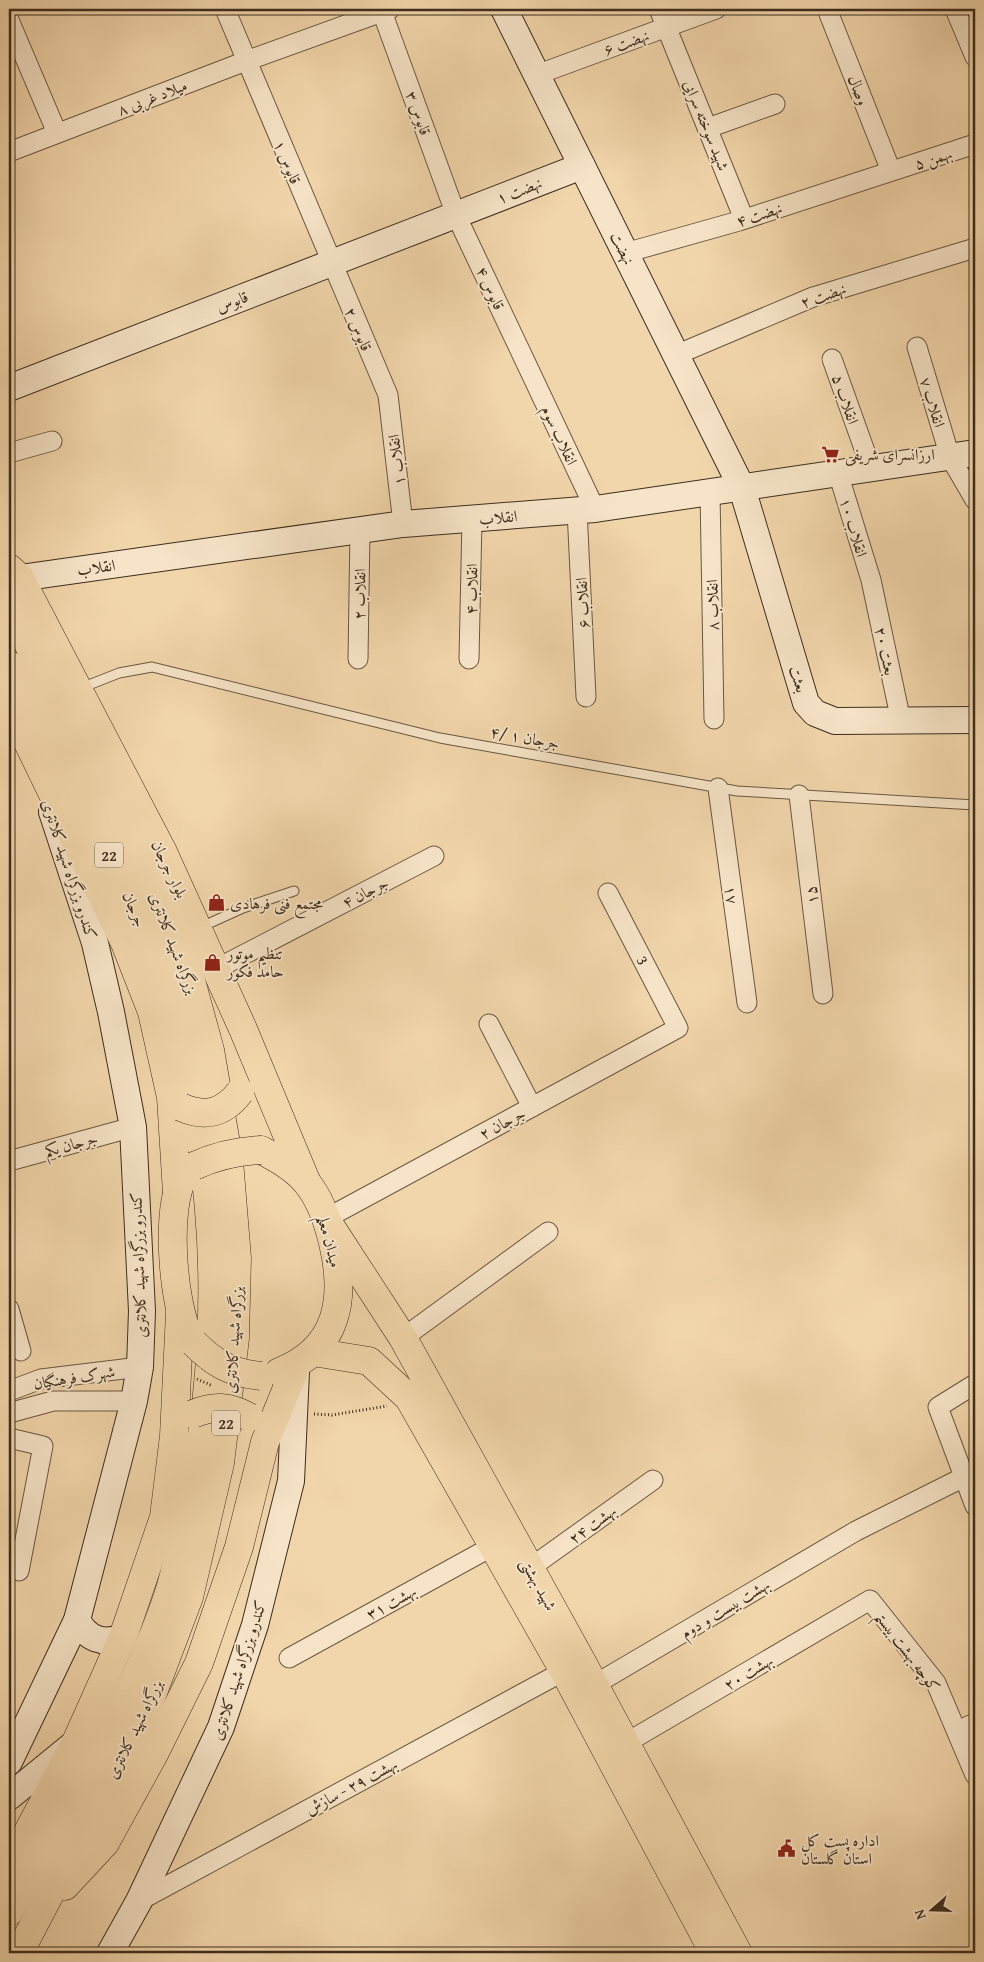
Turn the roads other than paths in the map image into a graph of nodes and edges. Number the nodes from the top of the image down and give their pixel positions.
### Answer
1 (225, 9) edge
2 (504, 9) edge
3 (659, 9) edge
4 (716, 9) edge
5 (827, 9) edge
6 (955, 9) edge
7 (385, 10) edge
8 (9, 20) edge
9 (668, 29) junction
10 (975, 57) edge
11 (246, 61) junction
12 (536, 75) junction
13 (774, 104) dead end
14 (708, 128) junction
15 (57, 133) junction
16 (975, 144) edge
17 (9, 152) edge
18 (582, 166) junction
19 (891, 172) junction
20 (456, 215) junction
21 (744, 219) junction
22 (975, 248) edge
23 (625, 254) junction
24 (330, 263) junction
25 (917, 347) dead end
26 (676, 355) junction
27 (832, 359) dead end
28 (525, 362) joint
29 (9, 388) edge
30 (388, 395) joint
31 (52, 441) dead end
32 (9, 453) edge
33 (975, 453) edge
34 (950, 457) junction
35 (871, 468) junction
36 (838, 473) junction
37 (742, 488) junction
38 (710, 492) junction
39 (975, 500) edge
40 (586, 510) junction
41 (472, 519) junction
42 (403, 524) junction
43 (360, 530) junction
44 (14, 573) edge
45 (871, 580) joint
46 (9, 607) edge
47 (358, 659) dead end
48 (470, 659) dead end
49 (10, 669) edge
50 (78, 689) junction
51 (586, 697) dead end
52 (714, 719) dead end
53 (975, 720) edge
54 (901, 721) junction
55 (34, 759) junction
56 (718, 788) junction
57 (799, 795) junction
58 (975, 805) edge
59 (434, 856) dead end
60 (143, 865) joint
61 (294, 891) dead end
62 (608, 893) dead end
63 (198, 928) junction
64 (216, 969) junction
65 (823, 994) dead end
66 (747, 1003) dead end
67 (111, 1012) junction
68 (489, 1024) dead end
69 (678, 1028) joint
70 (243, 1029) junction
71 (186, 1056) joint
72 (176, 1102) junction
73 (532, 1106) junction
74 (134, 1127) junction
75 (9, 1161) edge
76 (182, 1180) junction
77 (307, 1183) junction
78 (327, 1220) junction
79 (548, 1232) dead end
80 (9, 1309) edge
81 (180, 1314) junction
82 (403, 1338) junction
83 (21, 1351) dead end
84 (304, 1359) junction
85 (140, 1367) junction
86 (975, 1384) edge
87 (9, 1391) edge
88 (134, 1401) junction
89 (9, 1413) edge
90 (174, 1436) junction
91 (9, 1438) edge
92 (265, 1442) junction
93 (964, 1477) junction
94 (653, 1480) dead end
95 (975, 1506) edge
96 (493, 1546) junction
97 (530, 1568) junction
98 (19, 1571) dead end
99 (870, 1600) joint
100 (77, 1620) junction
101 (123, 1637) junction
102 (289, 1658) dead end
103 (564, 1671) junction
104 (594, 1685) junction
105 (975, 1724) edge
106 (956, 1731) junction
107 (76, 1742) junction
108 (626, 1743) junction
109 (9, 1762) edge
110 (975, 1775) edge
111 (9, 1797) edge
112 (9, 1867) edge
113 (139, 1901) junction
114 (42, 1911) junction
115 (9, 1912) edge
116 (19, 1953) edge
117 (110, 1953) edge
118 (714, 1953) edge
119 (738, 1953) edge

1 - 11 street, ۱ قابوس
2 - 12 street, نهضت
3 - 9 street, شهید سوخته سرایی
4 - 9 street, ۶ نهضت
5 - 19 street, وصال
6 - 10 street
7 - 11 street, ۸ میلاد غربی
7 - 20 street, ۳ قابوس
8 - 15 street
9 - 12 street, ۶ نهضت
9 - 14 street, شهید سوخته سرایی
11 - 15 street, ۸ میلاد غربی
11 - 24 street, ۱ قابوس
12 - 18 street, نهضت
13 - 14 street
14 - 21 street, شهید سوخته سرایی
15 - 17 street, ۸ میلاد غربی
16 - 19 street, ۵ بهمن
18 - 20 street, ۱ نهضت
18 - 23 street, نهضت
19 - 21 street, ۴ نهضت
20 - 24 street, قابوس
20 - 28 street, ۴ قابوس
21 - 23 street, ۴ نهضت
22 - 26 street, ۲ نهضت
23 - 26 street, نهضت
24 - 29 street, قابوس
24 - 30 street, ۲ قابوس
25 - 34 street, ۷ انقلاب
26 - 37 street, نهضت
27 - 35 street, ۵ انقلاب
28 - 40 street, انقلاب سوم
30 - 42 street, انقلاب ۱
31 - 32 street
33 - 34 street, انقلاب
34 - 35 street, انقلاب
34 - 39 street, ۷ انقلاب
35 - 36 street, انقلاب
36 - 37 street, انقلاب
36 - 45 street, ۱۰ انقلاب
37 - 38 street, انقلاب
37 - 54 street, بعثت
38 - 40 street, انقلاب
38 - 52 street, ۸ انقلاب
40 - 41 street, انقلاب
40 - 51 street, ۶ انقلاب
41 - 42 street, انقلاب
41 - 48 street, ۴ انقلاب
42 - 43 street, انقلاب
43 - 44 street, انقلاب
43 - 47 street, ۲ انقلاب
44 - 50 main road, بلوار جرجان
45 - 54 street, ۲۰ بعثت
46 - 60 main road, جرجان / 22
49 - 55 main road
49 - 71 main road, جرجان / 22
50 - 56 lane, جرجان ۱ /۴
50 - 63 main road, بلوار جرجان
53 - 54 street, بعثت
55 - 67 street, کندرو بزرگراه شهید کلانتری
55 - 72 main road
56 - 57 lane, جرجان ۱ /۴
56 - 66 street, ۱۷
57 - 58 lane, جرجان ۱ /۴
57 - 65 street, ۱۵
59 - 64 street, ۴ جرجان
60 - 114 main road, بزرگراه شهید کلانتری / 22
61 - 63 lane
62 - 69 street, 3
63 - 64 main road, بلوار جرجان
64 - 70 main road, بلوار جرجان
67 - 74 street, کندرو بزرگراه شهید کلانتری
67 - 76 street
68 - 73 street
69 - 73 street, جرجان ۲
70 - 72 main road, bridge
70 - 77 main road, بلوار جرجان
71 - 115 main road, بزرگراه شهید کلانتری / 22
72 - 76 main road
73 - 78 street, جرجان ۲
74 - 75 street, جرجان یکم
74 - 85 street, کندرو بزرگراه شهید کلانتری
76 - 77 main road, میدان معلم, bridge
76 - 81 main road
77 - 78 main road, میدان معلم
78 - 82 main road, شهید بهشتی
78 - 84 main road, میدان معلم
79 - 82 street
80 - 83 street
81 - 84 main road, bridge
81 - 90 main road
82 - 97 main road, شهید بهشتی
84 - 92 main road, بزرگراه شهید کلانتری / 22
84 - 96 main road, شهید بهشتی
84 - 113 street, کندرو بزرگراه شهید کلانتری
85 - 87 street, شهرک فرهنگیان
85 - 88 street, کندرو بزرگراه شهید کلانتری
86 - 93 street
88 - 89 street
88 - 100 street, کندرو بزرگراه شهید کلانتری
90 - 92 main road, bridge
90 - 101 main road
91 - 98 street
92 - 114 main road, بزرگراه شهید کلانتری / 22
93 - 95 street
93 - 104 street, بهشت بیست و دوم
94 - 97 street, بهشت ۲۴
96 - 102 street, بهشت ۳۱
96 - 103 main road, شهید بهشتی
97 - 104 main road, شهید بهشتی
99 - 106 street, کوچه بهشت بیستم
99 - 108 street, بهشت ۲۰
100 - 101 street
100 - 109 street, کندرو بزرگراه شهید کلانتری
101 - 107 main road
103 - 113 street, بهشت ۲۹ - سازش
103 - 118 main road, شهید بهشتی
104 - 108 main road, شهید بهشتی
105 - 106 street
106 - 110 street, کوچه بهشت بیستم
107 - 111 street
107 - 112 main road
108 - 119 main road, شهید بهشتی
113 - 117 street, کندرو بزرگراه شهید کلانتری
114 - 116 main road, بزرگراه شهید کلانتری / 22

